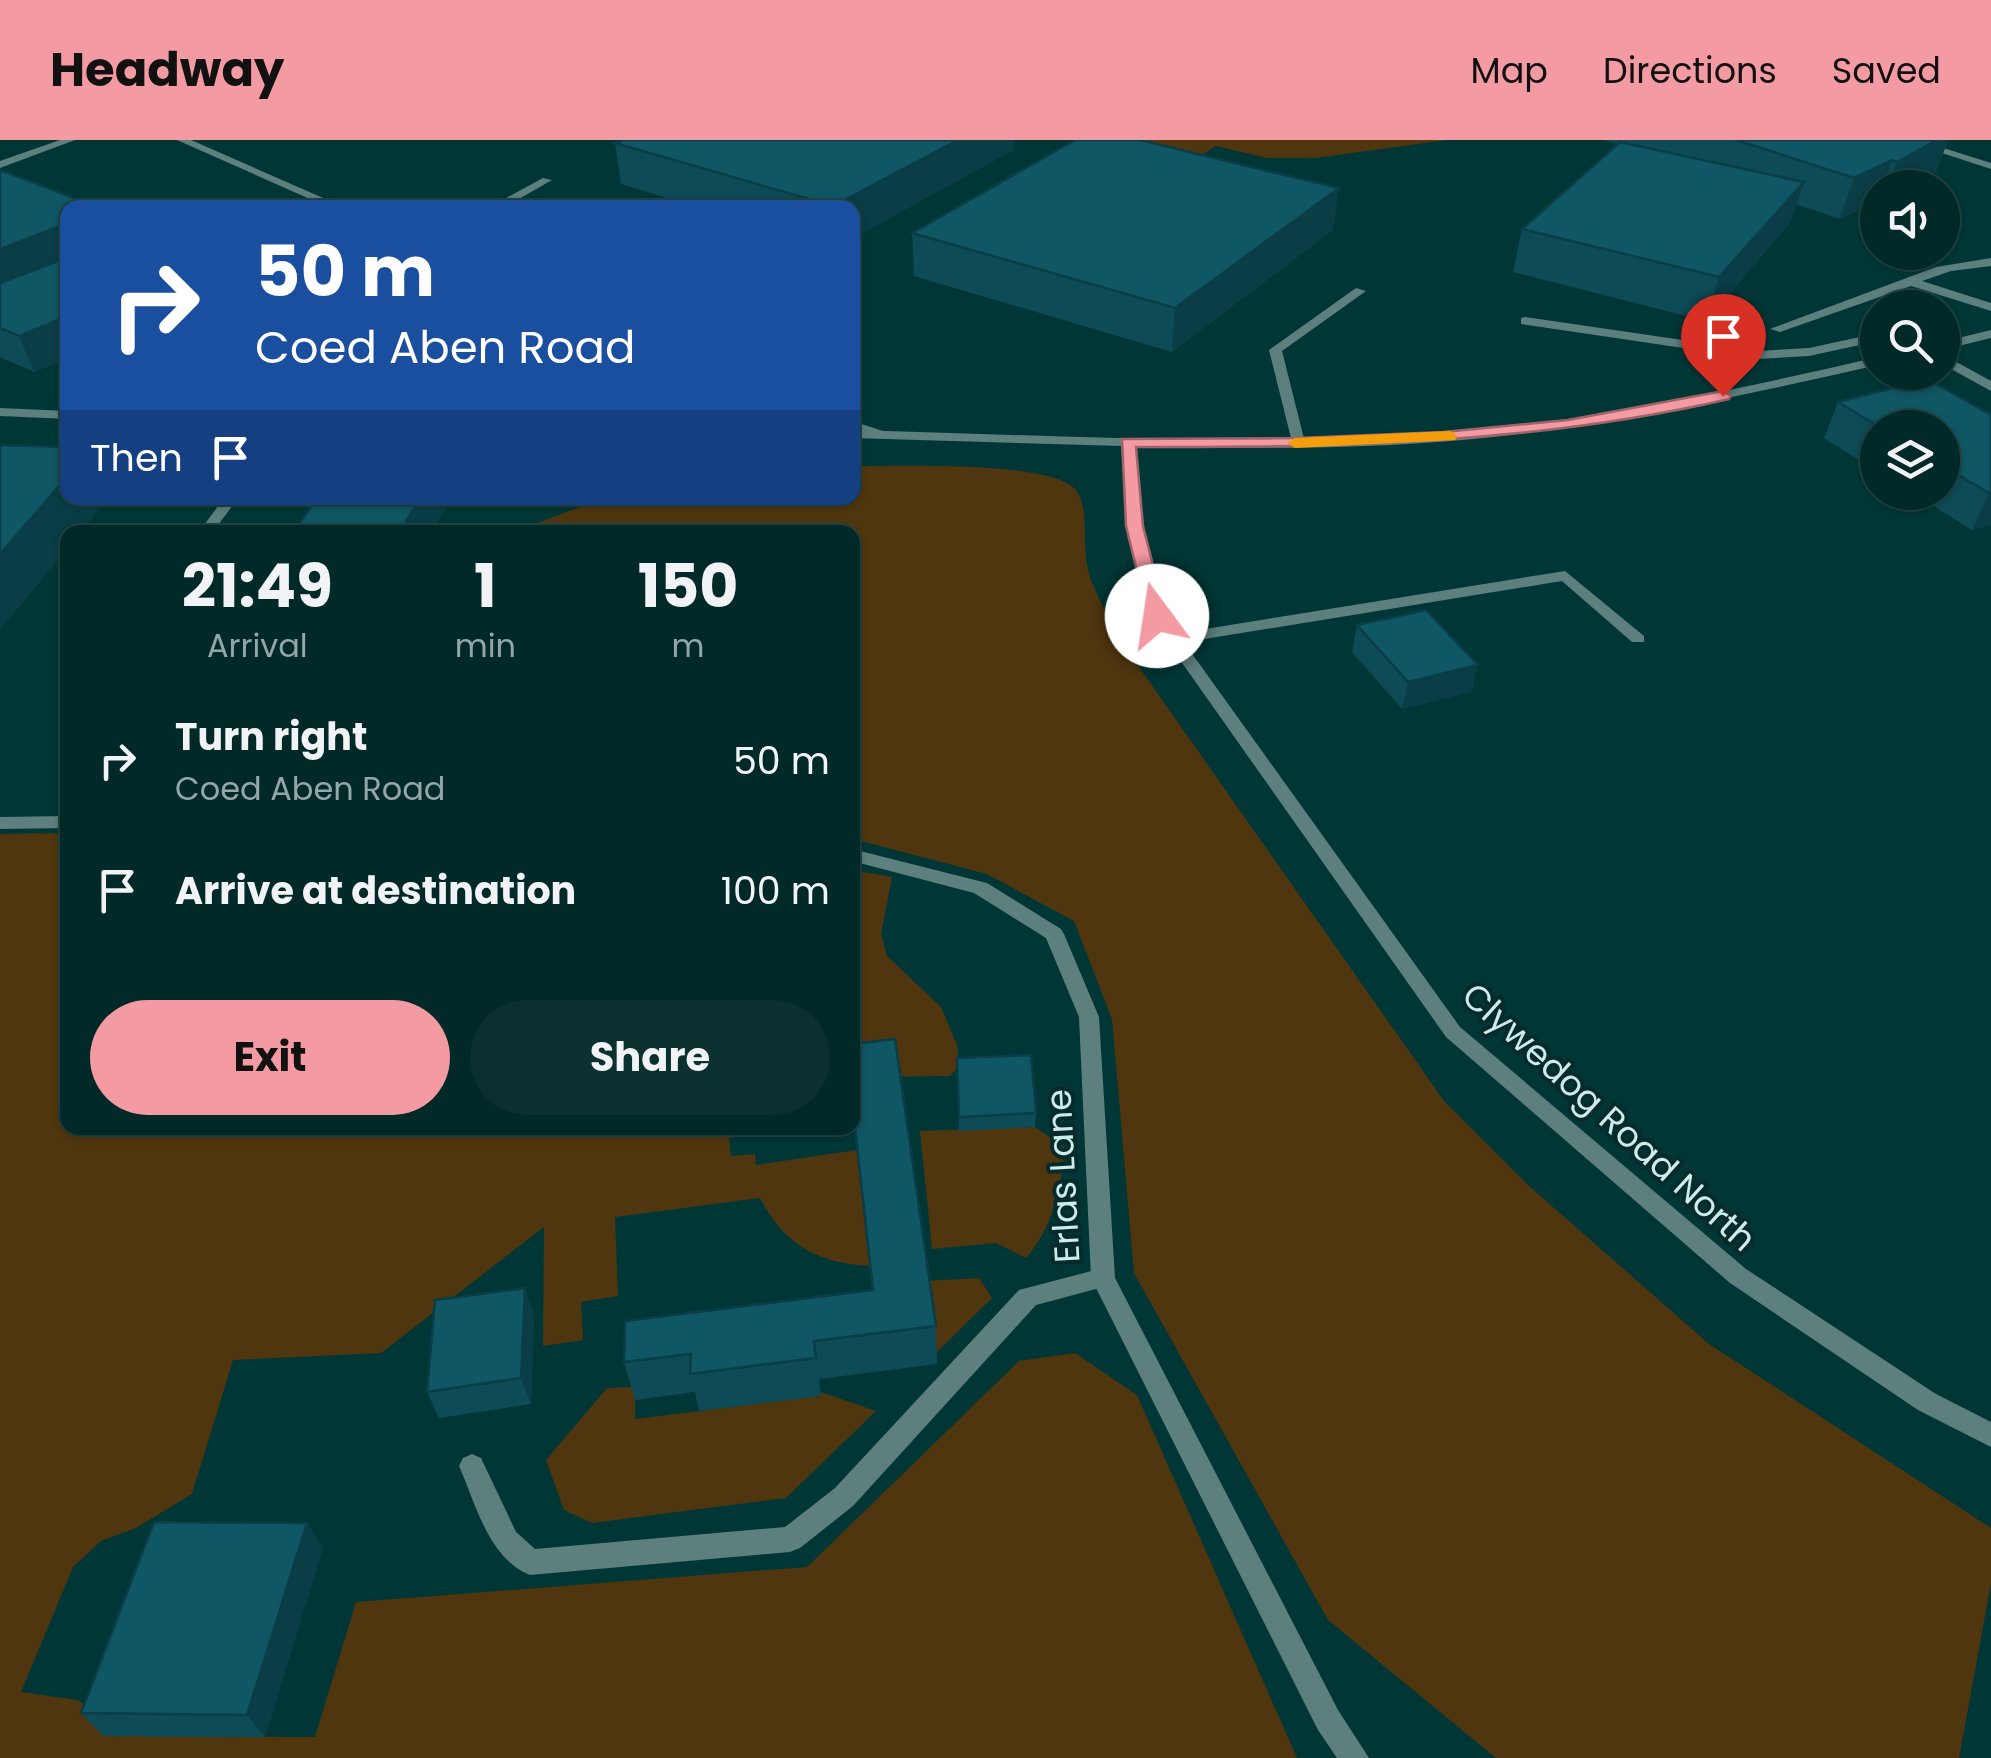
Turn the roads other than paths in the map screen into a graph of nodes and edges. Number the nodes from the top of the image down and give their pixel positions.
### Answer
1 (70, 140) edge
2 (182, 140) edge
3 (1907, 140) edge
4 (2, 163) edge
5 (1991, 166) edge
6 (546, 180) dead end
7 (322, 200) edge
8 (507, 200) edge
9 (1991, 262) edge
10 (1911, 282) junction
11 (1888, 290) edge
12 (1360, 291) dead end
13 (1860, 300) edge
14 (1991, 307) edge
15 (1524, 322) dead end
16 (1776, 330) dead end
17 (1991, 334) edge
18 (1860, 341) edge
19 (1960, 342) edge
20 (1860, 365) edge
21 (1960, 369) edge
22 (1991, 387) edge
23 (0, 412) edge
24 (60, 414) edge
25 (860, 427) edge
26 (860, 434) edge
27 (878, 434) junction
28 (1128, 442) junction
29 (1298, 443) junction
30 (227, 505) edge
31 (211, 525) edge
32 (1174, 639) junction
33 (1638, 639) dead end
34 (60, 822) edge
35 (0, 823) edge
36 (860, 857) edge
37 (1103, 1278) junction
38 (1991, 1435) edge
39 (472, 1466) dead end
40 (1354, 1758) edge

1 - 4 street
2 - 7 street
3 - 5 street
6 - 8 street
9 - 10 street
10 - 11 street
10 - 14 street
12 - 29 street
13 - 16 street
15 - 18 street
17 - 19 street
20 - 29 street
21 - 22 street
23 - 24 street
25 - 27 street
26 - 27 street
27 - 28 street
28 - 29 street
28 - 32 street, Clywedog Road North
30 - 31 street
32 - 33 street
32 - 38 street, Clywedog Road North
34 - 35 street
36 - 37 street, Erlas Lane
37 - 39 street
37 - 40 street, Erlas Lane

